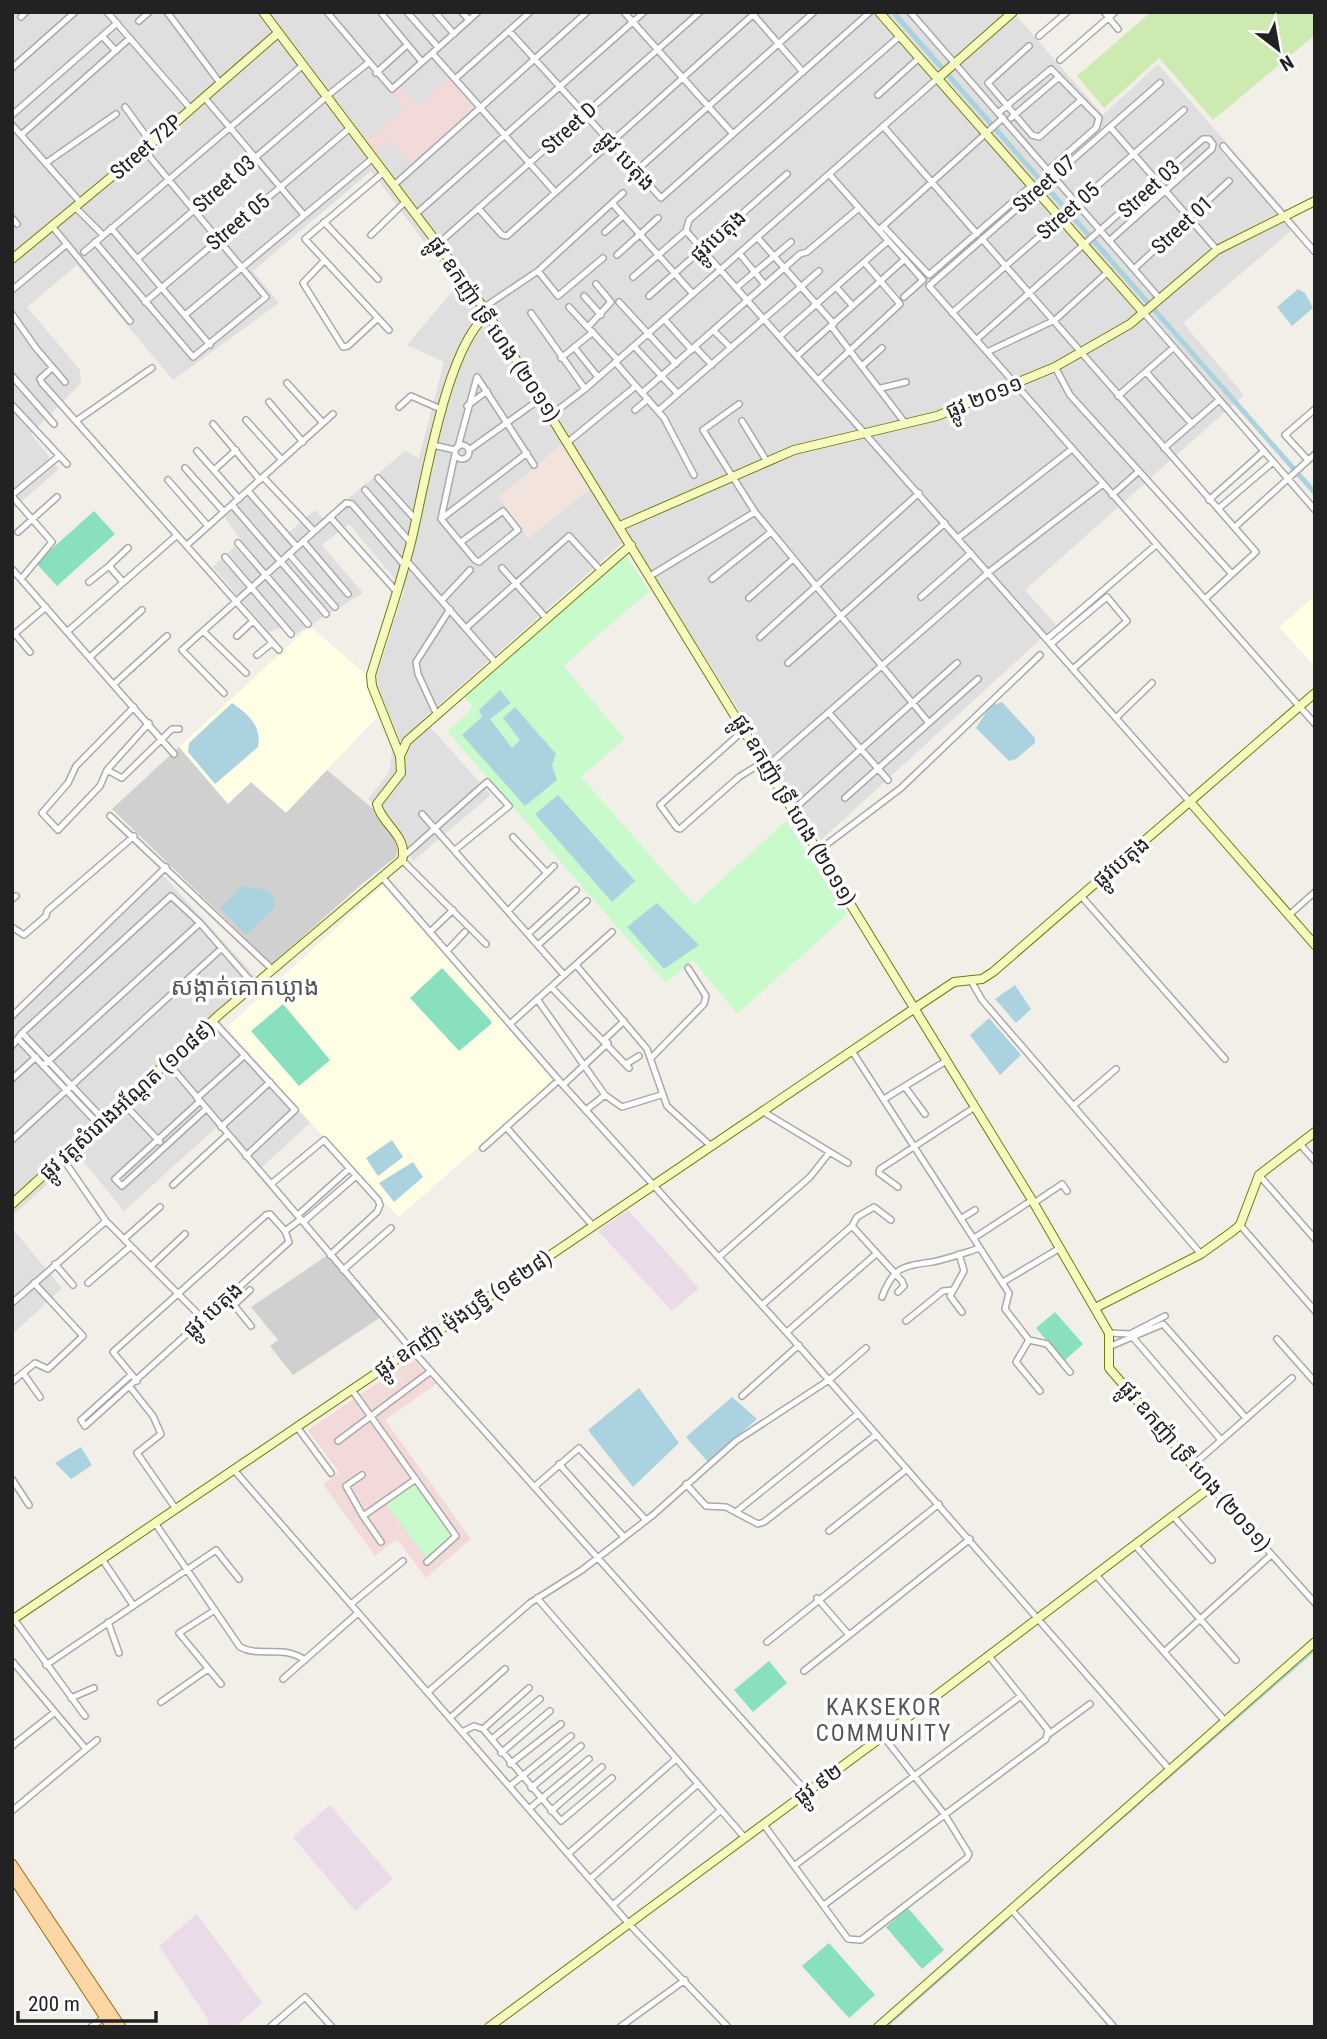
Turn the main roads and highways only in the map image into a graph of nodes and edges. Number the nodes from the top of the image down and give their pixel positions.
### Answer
1 (263, 12) edge
2 (879, 12) edge
3 (1013, 12) edge
4 (278, 33) junction
5 (939, 77) junction
6 (1315, 201) edge
7 (12, 259) edge
8 (485, 311) junction
9 (1146, 312) junction
10 (620, 526) junction
11 (631, 545) junction
12 (1315, 693) edge
13 (400, 756) junction
14 (1191, 803) junction
15 (1315, 945) edge
16 (915, 1008) junction
17 (1315, 1132) edge
18 (12, 1204) edge
19 (1095, 1308) junction
20 (1211, 1487) joint
21 (14, 1616) edge
22 (1315, 1642) edge
23 (12, 1864) edge
24 (12, 1876) edge
25 (111, 2027) edge
26 (121, 2027) edge
27 (489, 2027) edge
28 (878, 2027) edge

1 - 4 main road, ផ្លូវ ឧកញ៉ា ទ្រី ហេង (២០១១)
2 - 5 main road
3 - 5 main road
4 - 7 main road, Street 72P
4 - 8 main road, ផ្លូវ ឧកញ៉ា ទ្រី ហេង (២០១១)
5 - 9 main road
6 - 9 main road, ផ្លូវ ២០១១
8 - 10 main road, ផ្លូវ ឧកញ៉ា ទ្រី ហេង (២០១១)
8 - 13 main road
9 - 10 main road, ផ្លូវ ២០១១
10 - 11 main road, ផ្លូវ ឧកញ៉ា ទ្រី ហេង (២០១១)
11 - 13 main road
11 - 16 main road, ផ្លូវ ឧកញ៉ា ទ្រី ហេង (២០១១)
12 - 14 main road, ផ្លូវបេតុង
13 - 18 main road, ផ្លូវ វត្តសំរោងអណ្ដែត (១០៨៩)
14 - 15 main road
14 - 16 main road, ផ្លូវបេតុង
16 - 19 main road, ផ្លូវ ឧកញ៉ា ទ្រី ហេង (២០១១)
16 - 21 main road, ផ្លូវ ឧកញ៉ា ម៉ុងឫទ្ធី (១៩២៨)
17 - 19 main road
19 - 20 main road, ផ្លូវ ឧកញ៉ា ទ្រី ហេង (២០១១)
20 - 27 main road, ផ្លូវ ៩២
22 - 28 main road
23 - 26 main road
24 - 25 main road

